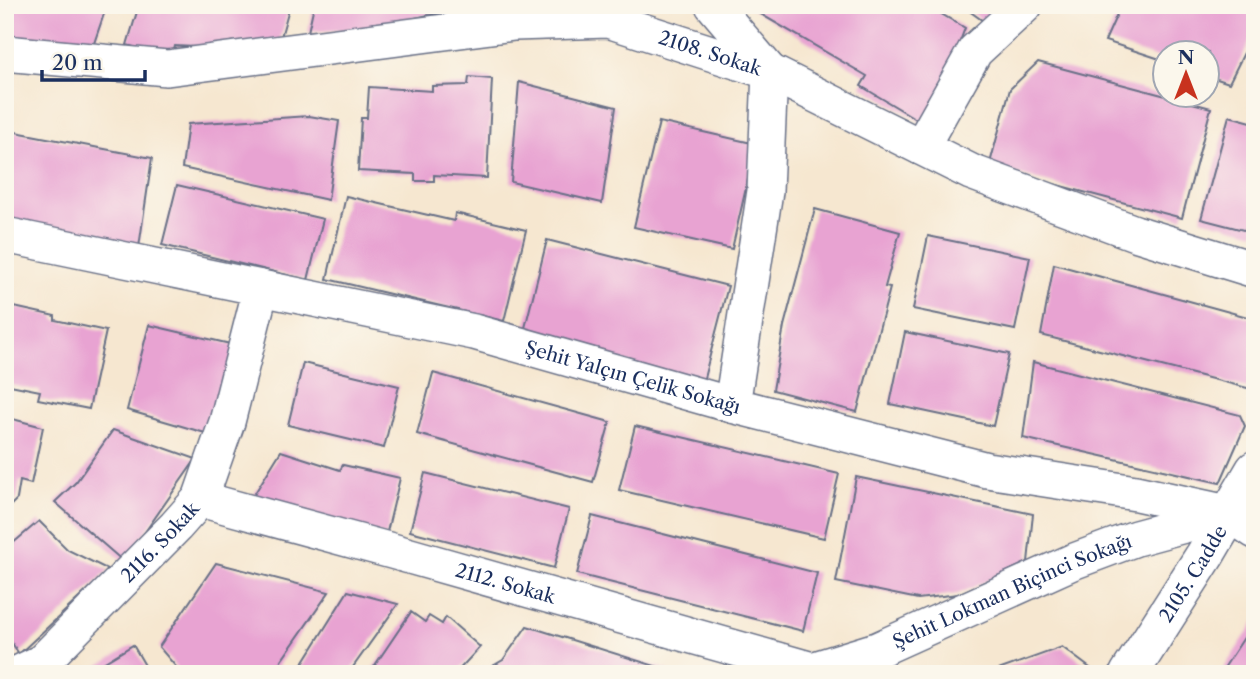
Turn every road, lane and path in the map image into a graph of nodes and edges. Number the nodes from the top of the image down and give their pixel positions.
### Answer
1 (713, 5) edge
2 (1025, 5) edge
3 (5, 53) edge
4 (770, 72) junction
5 (921, 147) junction
6 (5, 235) edge
7 (1255, 270) edge
8 (261, 288) junction
9 (732, 405) junction
10 (1255, 470) edge
11 (200, 499) junction
12 (1241, 522) edge
13 (804, 671) edge
14 (17, 674) edge
15 (1129, 674) edge

1 - 4 street
2 - 5 street
3 - 4 street, 2108. Sokak
4 - 5 street, 2108. Sokak
4 - 9 street
5 - 7 street, 2108. Sokak
6 - 8 street, Şehit Yalçın Çelik Sokağı
8 - 9 street, Şehit Yalçın Çelik Sokağı
8 - 11 street, 2116. Sokak
9 - 12 street, Şehit Yalçın Çelik Sokağı
10 - 12 street, 2105. Cadde
11 - 13 street, 2112. Sokak
11 - 14 street, 2116. Sokak
12 - 13 street, Şehit Lokman Biçinci Sokağı
12 - 15 street, 2105. Cadde

